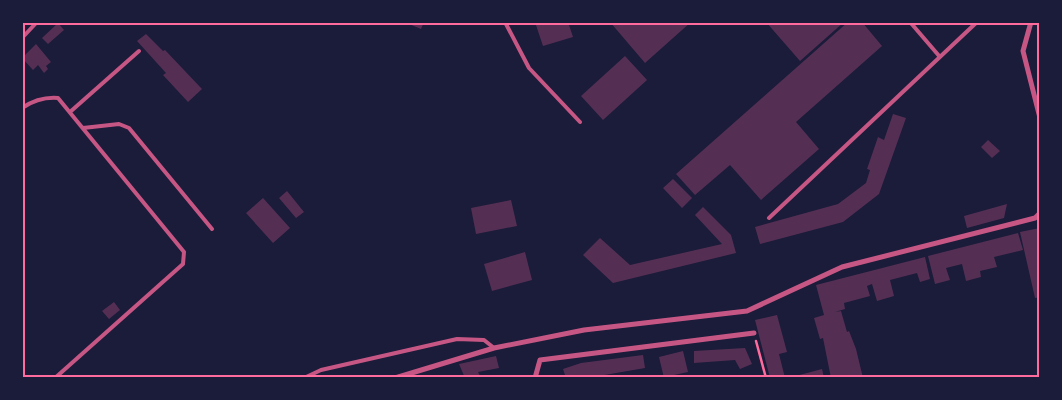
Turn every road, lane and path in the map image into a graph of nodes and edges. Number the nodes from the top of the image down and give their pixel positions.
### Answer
1 (37, 22) edge
2 (505, 22) edge
3 (910, 22) edge
4 (977, 22) edge
5 (1031, 22) edge
6 (22, 38) edge
7 (139, 51) dead end
8 (940, 57) junction
9 (22, 108) edge
10 (70, 112) junction
11 (1040, 118) edge
12 (580, 122) dead end
13 (83, 128) junction
14 (1040, 213) edge
15 (769, 218) dead end
16 (212, 229) dead end
17 (754, 333) dead end
18 (494, 348) junction
19 (55, 378) edge
20 (304, 378) edge
21 (395, 378) edge
22 (535, 378) edge

1 - 6 lane
2 - 12 lane
3 - 8 lane
4 - 8 lane
5 - 11 street
7 - 10 lane
8 - 15 lane
9 - 10 lane
10 - 13 lane
13 - 16 lane
13 - 19 lane
14 - 18 street
17 - 22 street
18 - 20 lane
18 - 21 street

